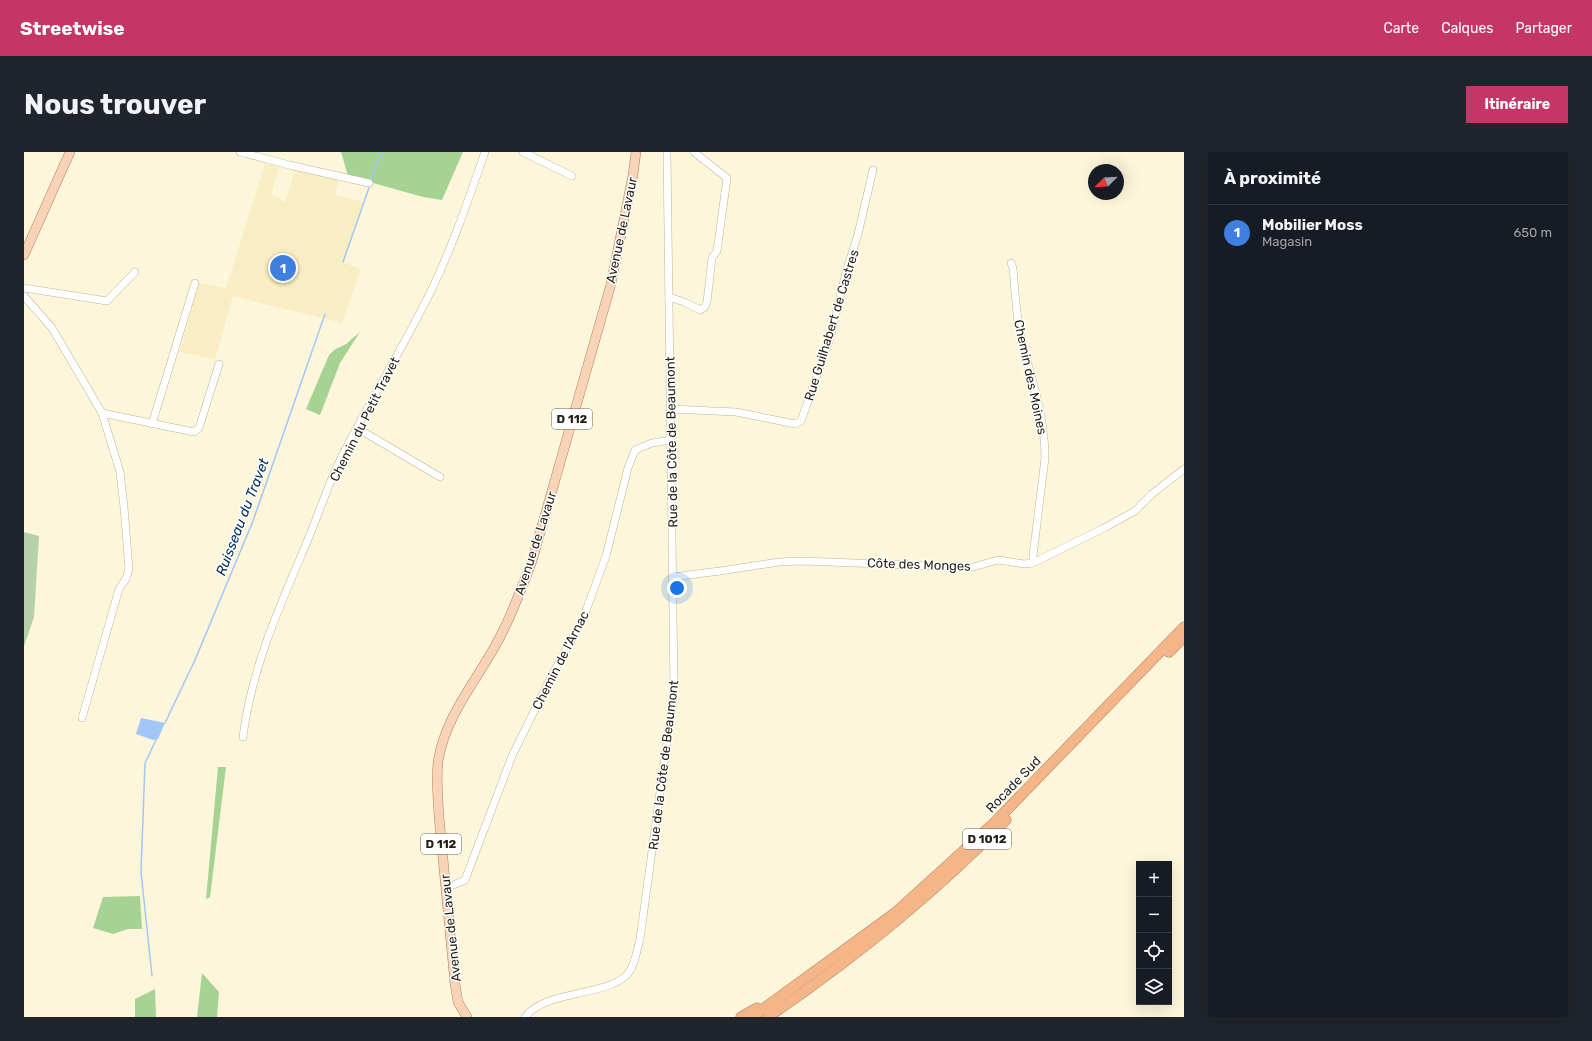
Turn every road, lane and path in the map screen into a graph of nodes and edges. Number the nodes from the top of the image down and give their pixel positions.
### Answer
1 (70, 152) edge
2 (240, 152) edge
3 (485, 152) edge
4 (523, 152) edge
5 (636, 152) edge
6 (667, 152) edge
7 (694, 152) edge
8 (873, 170) dead end
9 (572, 176) dead end
10 (369, 183) dead end
11 (24, 256) edge
12 (1011, 263) dead end
13 (135, 272) dead end
14 (195, 283) dead end
15 (24, 288) edge
16 (24, 296) edge
17 (669, 297) junction
18 (220, 364) dead end
19 (670, 409) junction
20 (102, 413) junction
21 (152, 424) junction
22 (357, 428) junction
23 (671, 440) junction
24 (1184, 469) edge
25 (440, 477) dead end
26 (1033, 563) junction
27 (673, 577) junction
28 (1184, 627) edge
29 (1184, 637) edge
30 (82, 718) dead end
31 (243, 737) dead end
32 (446, 888) junction
33 (792, 989) junction
34 (467, 1017) edge
35 (525, 1017) edge
36 (741, 1017) edge
37 (752, 1017) edge
38 (768, 1017) edge

1 - 11 main road
2 - 10 street
3 - 22 street, Chemin du Petit Travet
4 - 9 street
5 - 32 main road, Avenue de Lavaur / D 112
6 - 17 street, Rue de la Côte de Beaumont
7 - 17 street
8 - 19 street, Rue Guilhabert de Castres
12 - 26 street, Chemin des Moines
13 - 15 street
14 - 21 street
16 - 20 street
17 - 19 street, Rue de la Côte de Beaumont
18 - 21 street
19 - 23 street, Rue de la Côte de Beaumont
20 - 21 street
20 - 30 street
22 - 25 street
22 - 31 street, Chemin du Petit Travet
23 - 27 street, Rue de la Côte de Beaumont
23 - 32 street, Chemin de l'Arnac
24 - 26 street, Côte des Monges
26 - 27 street, Côte des Monges
27 - 35 street, Rue de la Côte de Beaumont
28 - 33 highway, Rocade Sud / D 1012
29 - 38 highway, Rocade Sud / D 1012
32 - 34 main road, Avenue de Lavaur / D 112
33 - 36 highway
33 - 37 highway, Rocade Sud / D 1012

